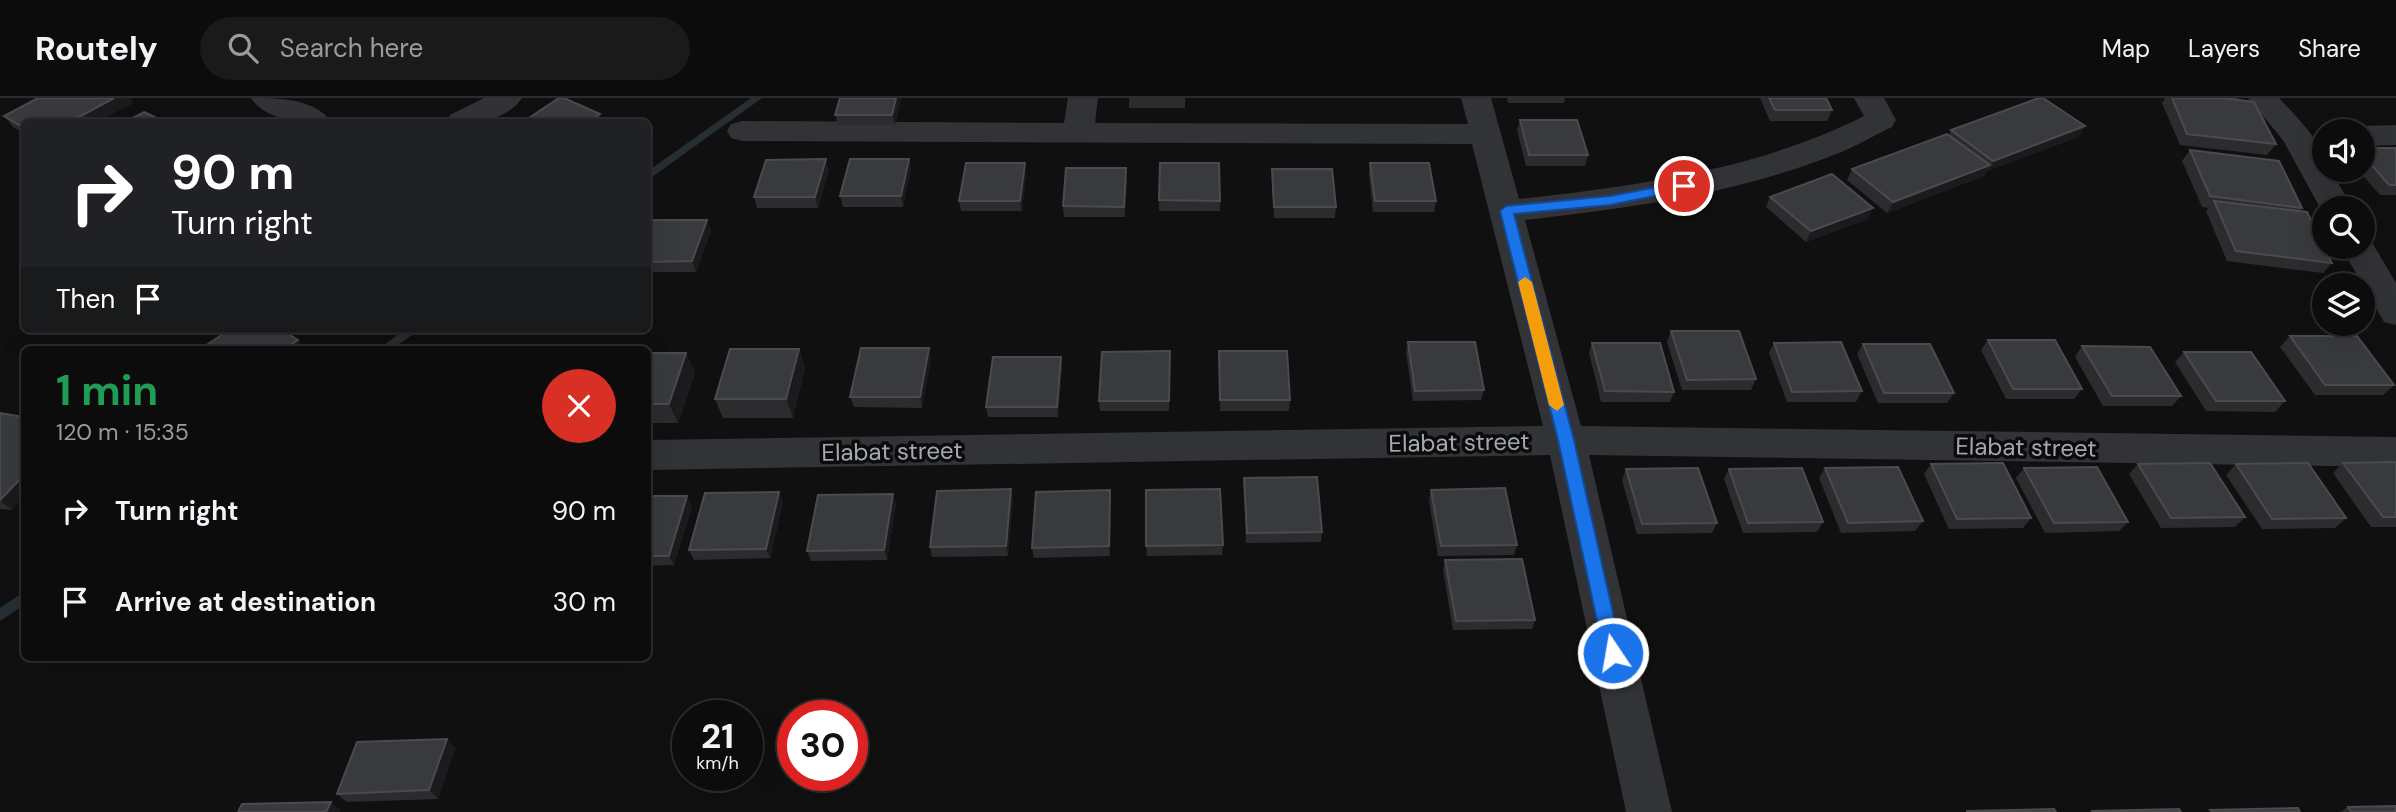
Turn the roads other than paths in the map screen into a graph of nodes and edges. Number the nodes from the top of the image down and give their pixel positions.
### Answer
1 (266, 98) edge
2 (507, 98) edge
3 (1083, 98) edge
4 (2263, 98) edge
5 (1875, 109) edge
6 (1481, 116) edge
7 (310, 119) edge
8 (467, 119) edge
9 (742, 131) dead end
10 (1078, 134) junction
11 (2396, 135) edge
12 (2310, 136) edge
13 (2375, 136) edge
14 (2332, 196) edge
15 (1506, 211) junction
16 (2365, 259) edge
17 (2396, 313) edge
18 (1566, 440) junction
19 (2396, 452) edge
20 (651, 455) edge
21 (1649, 812) edge

1 - 7 street
2 - 8 street
3 - 10 street
4 - 12 street
5 - 15 street
6 - 10 street
6 - 15 street
9 - 10 street
11 - 13 street
12 - 14 street
15 - 18 street
16 - 17 street
18 - 19 street, Elabat street
18 - 20 street, Elabat street
18 - 21 street

